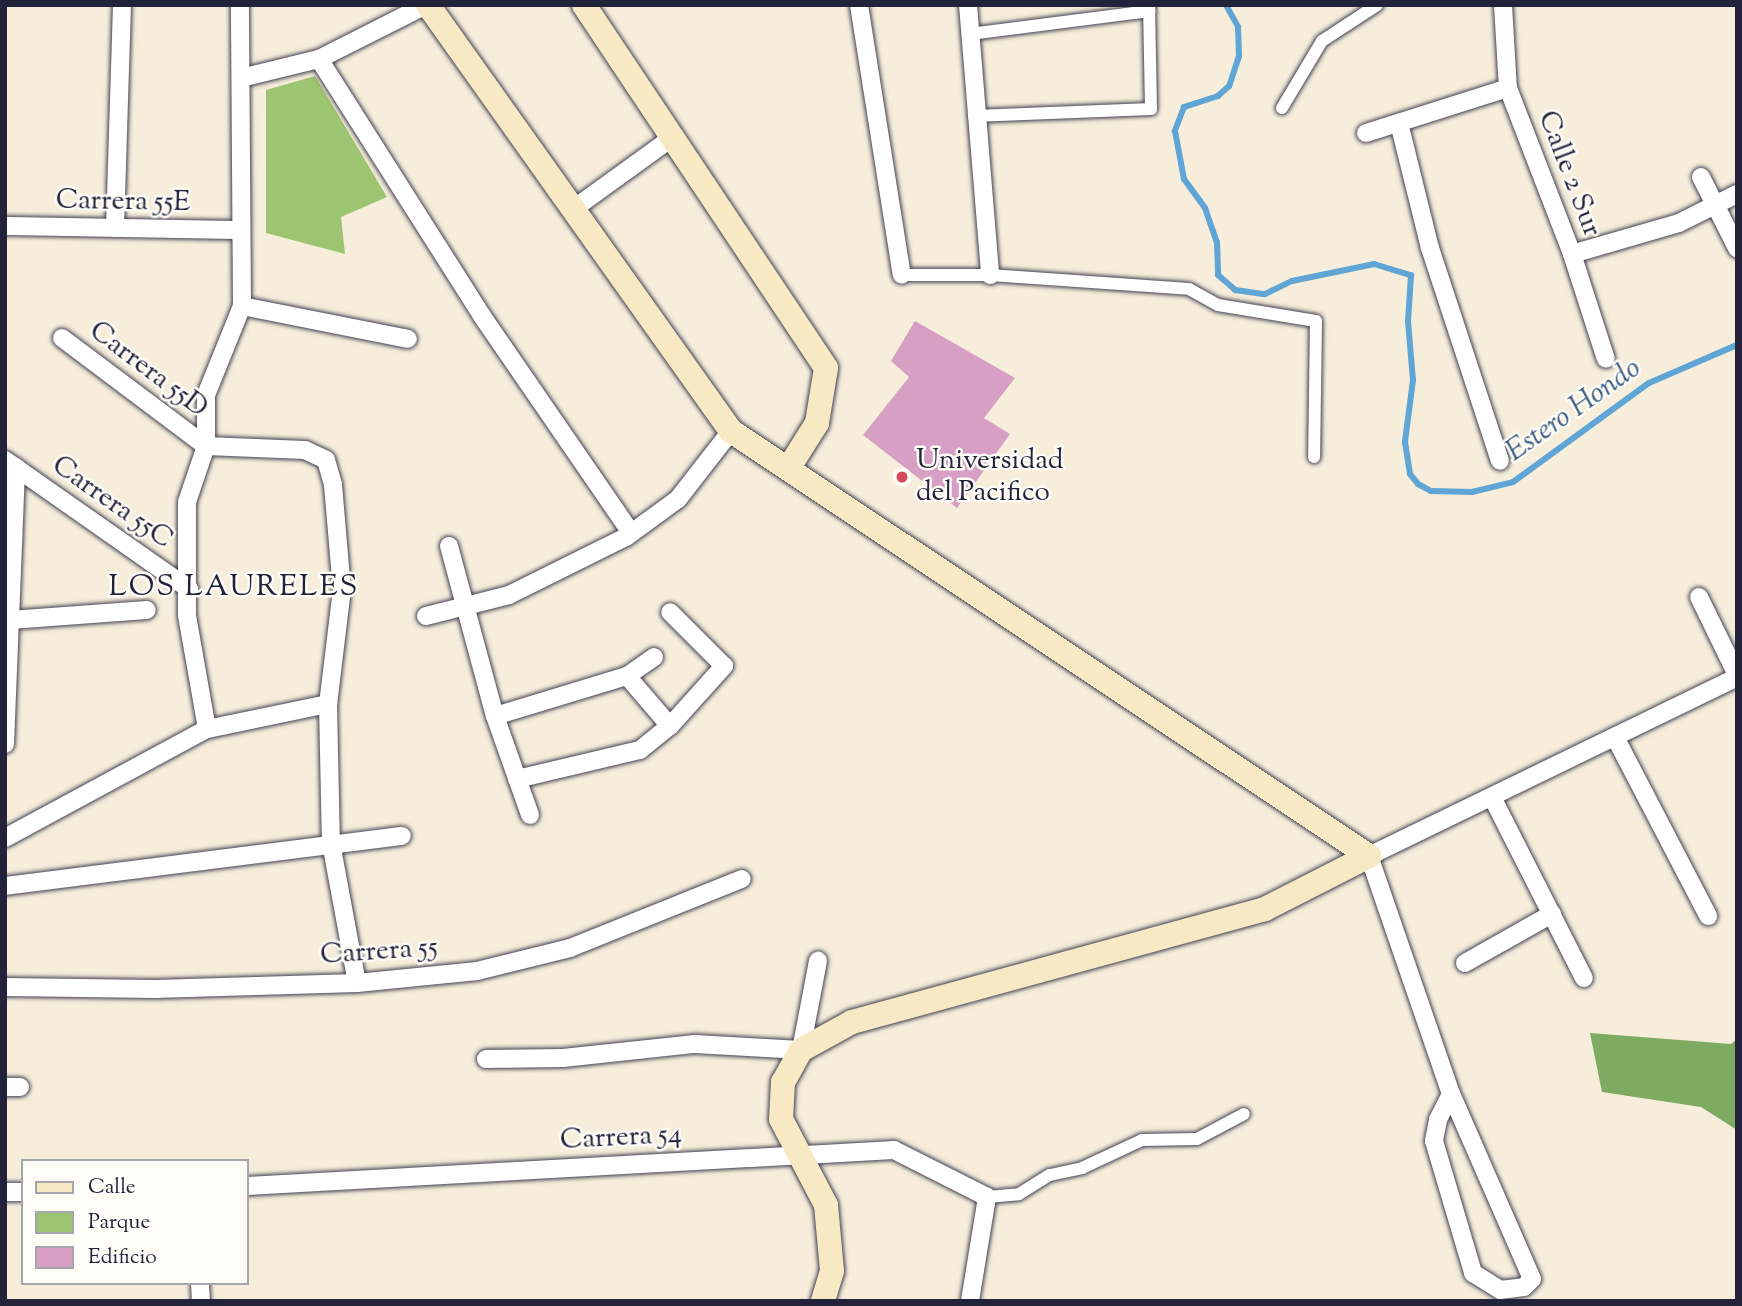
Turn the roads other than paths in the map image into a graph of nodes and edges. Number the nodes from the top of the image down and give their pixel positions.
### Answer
1 (122, 5) edge
2 (240, 5) edge
3 (427, 5) edge
4 (584, 5) edge
5 (859, 5) edge
6 (968, 5) edge
7 (1377, 5) edge
8 (1503, 5) edge
9 (1150, 8) edge
10 (970, 34) junction
11 (319, 59) junction
12 (241, 78) junction
13 (1508, 88) junction
14 (1282, 108) dead end
15 (974, 116) junction
16 (1399, 123) junction
17 (1366, 133) dead end
18 (673, 137) junction
19 (1702, 177) dead end
20 (1737, 194) edge
21 (1714, 205) junction
22 (572, 211) junction
23 (5, 226) edge
24 (116, 228) junction
25 (240, 230) junction
26 (1737, 248) edge
27 (1572, 254) junction
28 (902, 275) joint
29 (989, 275) junction
30 (242, 306) junction
31 (62, 338) dead end
32 (408, 338) dead end
33 (1606, 359) dead end
34 (731, 430) junction
35 (206, 446) junction
36 (1314, 457) dead end
37 (1500, 461) dead end
38 (11, 463) edge
39 (789, 469) junction
40 (631, 533) junction
41 (449, 547) dead end
42 (189, 589) junction
43 (1699, 597) dead end
44 (466, 609) junction
45 (147, 610) dead end
46 (670, 612) dead end
47 (426, 616) dead end
48 (10, 620) junction
49 (654, 657) dead end
50 (627, 676) junction
51 (1737, 676) edge
52 (328, 704) junction
53 (495, 716) junction
54 (670, 726) junction
55 (207, 729) junction
56 (1615, 737) junction
57 (5, 744) edge
58 (517, 779) junction
59 (1492, 797) junction
60 (530, 815) dead end
61 (402, 836) dead end
62 (5, 838) edge
63 (331, 843) junction
64 (1369, 856) junction
65 (742, 880) dead end
66 (5, 886) edge
67 (1552, 914) junction
68 (1708, 916) dead end
69 (818, 961) dead end
70 (1465, 963) dead end
71 (1584, 978) dead end
72 (357, 983) junction
73 (5, 986) edge
74 (801, 1050) junction
75 (486, 1059) dead end
76 (1451, 1094) junction
77 (1244, 1114) dead end
78 (802, 1155) junction
79 (248, 1186) edge
80 (987, 1197) junction
81 (823, 1301) edge
82 (971, 1301) edge

1 - 24 street
2 - 12 street
3 - 11 street
3 - 22 main road
4 - 18 main road
5 - 28 street
6 - 10 street
7 - 14 street
8 - 13 street, Calle 2 Sur
9 - 10 street
9 - 15 street
10 - 15 street
11 - 12 street
11 - 40 street
12 - 25 street
13 - 16 street
13 - 27 street, Calle 2 Sur
15 - 29 street
16 - 17 street
16 - 37 street
18 - 22 street
18 - 39 main road
19 - 21 street
20 - 21 street
21 - 26 street
21 - 27 street
22 - 34 main road
23 - 24 street, Carrera 55E
24 - 25 street, Carrera 55E
25 - 30 street
27 - 33 street, Calle 2 Sur
28 - 29 street
29 - 36 street
30 - 32 street
30 - 35 street
31 - 35 street, Carrera 55D
34 - 39 main road
34 - 40 street
35 - 42 street
35 - 52 street, Carrera 55D
38 - 42 street, Carrera 55C
38 - 48 street
39 - 64 main road
40 - 44 street
41 - 44 street
42 - 55 street
43 - 51 street
44 - 47 street
44 - 53 street
45 - 48 street
46 - 54 street
48 - 57 street
49 - 50 street
50 - 53 street
50 - 54 street
51 - 56 street
52 - 55 street
52 - 63 street
53 - 58 street
54 - 58 street
55 - 62 street
56 - 59 street
56 - 68 street
58 - 60 street
59 - 64 street
59 - 67 street
61 - 63 street
63 - 66 street
63 - 72 street
64 - 74 main road
64 - 76 street
65 - 72 street, Carrera 55
67 - 70 street
67 - 71 street
69 - 74 street
72 - 73 street, Carrera 55
74 - 75 street
74 - 78 main road
76 - 76 street
77 - 80 street
78 - 79 street, Carrera 54
78 - 80 street, Carrera 54
78 - 81 main road
80 - 82 street

